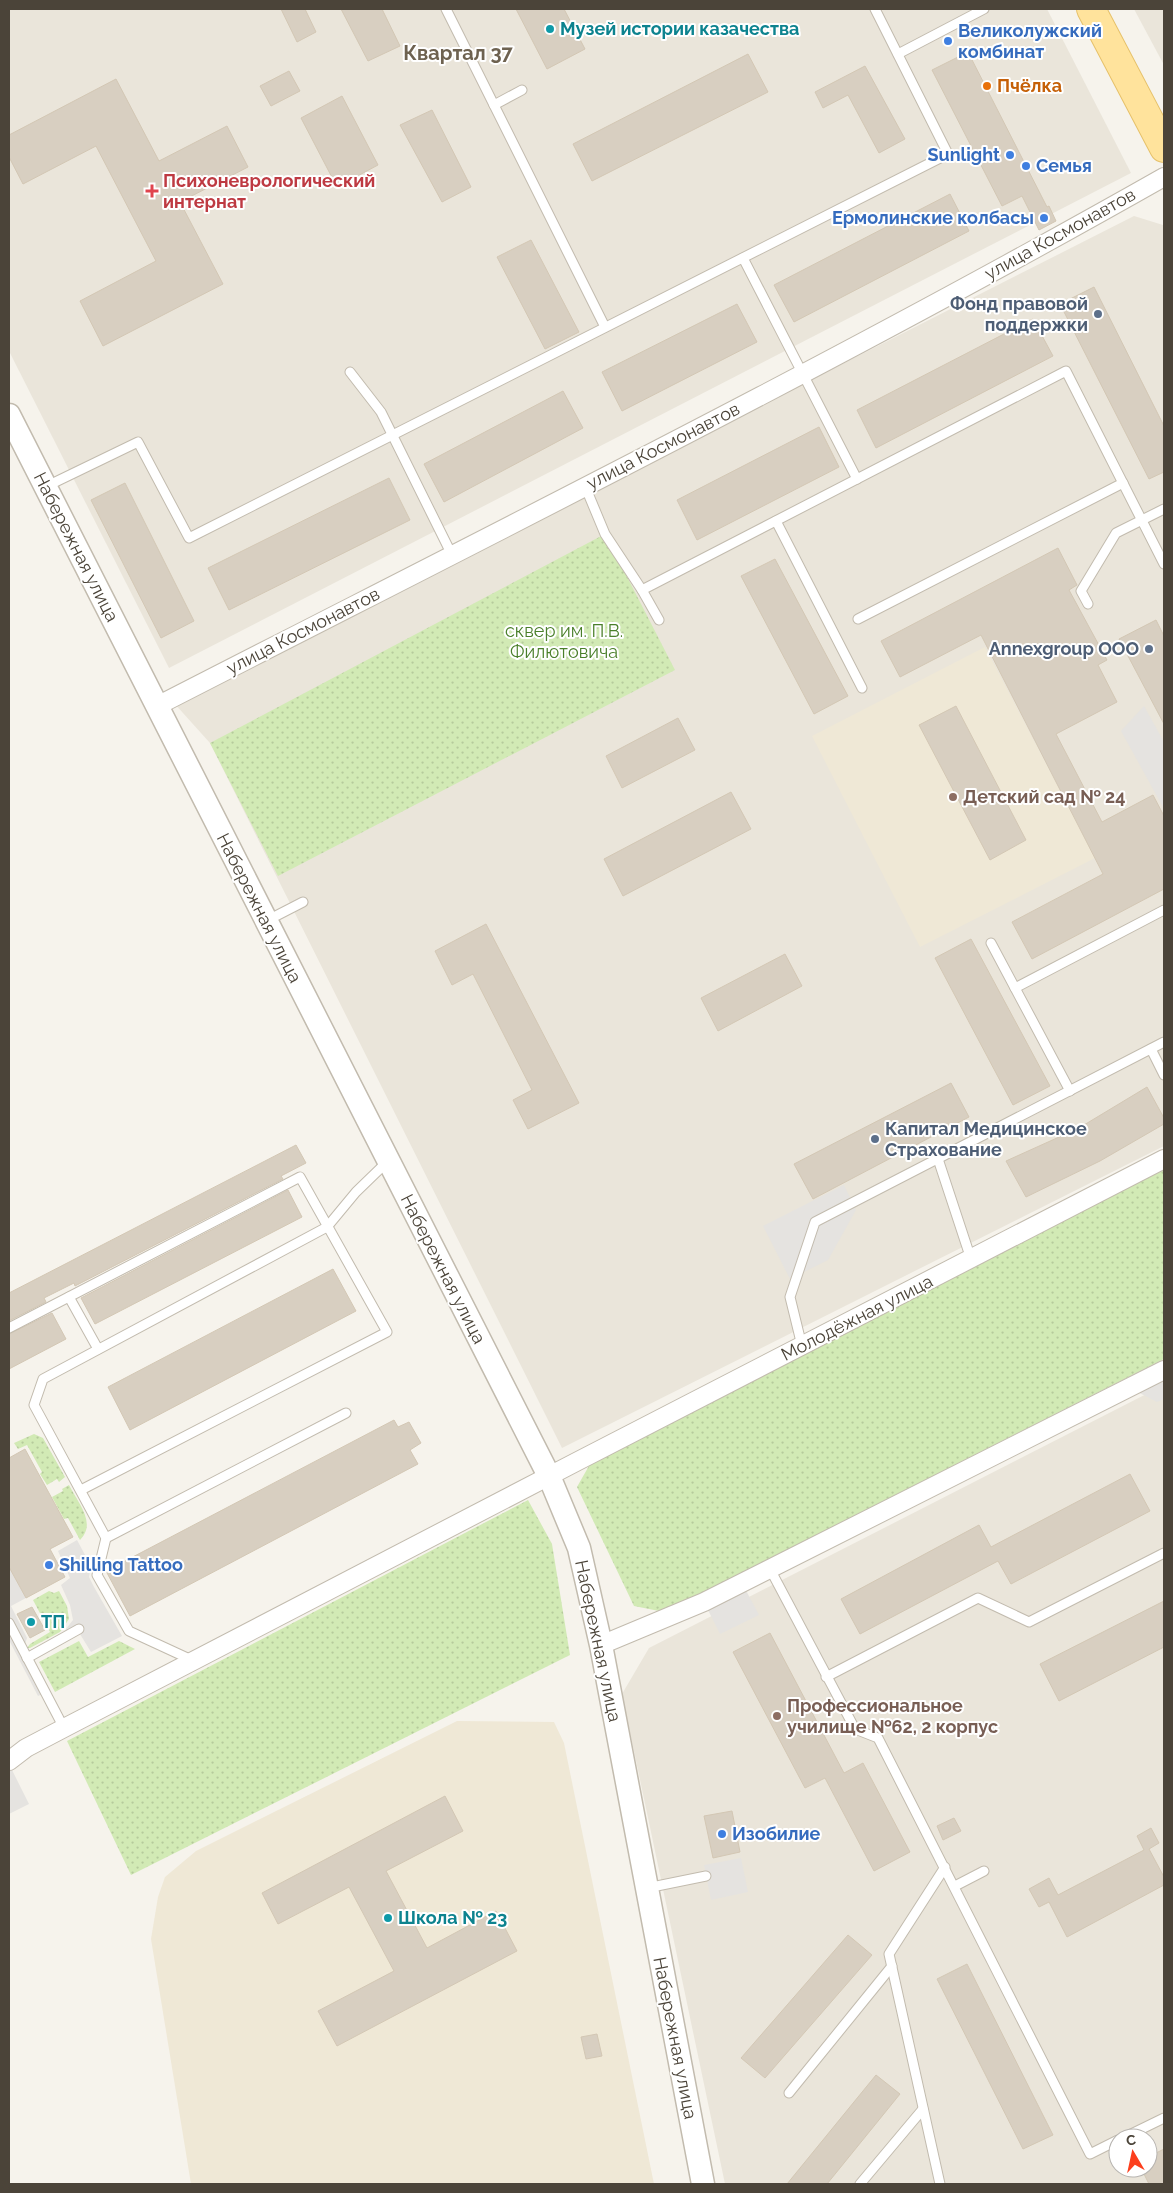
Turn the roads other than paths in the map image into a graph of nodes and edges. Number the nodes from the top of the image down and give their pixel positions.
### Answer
1 (446, 9) edge
2 (875, 9) edge
3 (984, 9) edge
4 (1091, 9) edge
5 (898, 54) junction
6 (522, 90) dead end
7 (494, 105) junction
8 (1164, 148) edge
9 (1164, 177) edge
10 (743, 258) junction
11 (605, 327) junction
12 (350, 372) dead end
13 (804, 374) junction
14 (9, 415) edge
15 (393, 435) junction
16 (857, 479) junction
17 (1123, 482) junction
18 (585, 486) junction
19 (45, 487) junction
20 (1164, 509) edge
21 (1142, 520) junction
22 (776, 521) junction
23 (452, 555) junction
24 (1164, 564) edge
25 (642, 590) junction
26 (1088, 604) dead end
27 (858, 618) dead end
28 (658, 620) dead end
29 (862, 688) dead end
30 (156, 706) junction
31 (303, 902) dead end
32 (1164, 910) edge
33 (266, 921) junction
34 (991, 943) dead end
35 (1015, 988) junction
36 (1164, 1042) edge
37 (1151, 1049) junction
38 (1164, 1075) edge
39 (1070, 1090) junction
40 (938, 1159) junction
41 (1164, 1159) edge
42 (388, 1161) junction
43 (328, 1227) junction
44 (971, 1259) junction
45 (69, 1297) junction
46 (9, 1328) edge
47 (802, 1346) junction
48 (98, 1349) junction
49 (1164, 1370) edge
50 (346, 1413) dead end
51 (549, 1476) junction
52 (81, 1490) junction
53 (106, 1538) junction
54 (1164, 1553) edge
55 (770, 1569) junction
56 (9, 1623) edge
57 (79, 1629) dead end
58 (601, 1645) junction
59 (27, 1658) junction
60 (194, 1661) junction
61 (826, 1677) junction
62 (65, 1730) junction
63 (9, 1761) edge
64 (945, 1868) junction
65 (984, 1872) dead end
66 (706, 1876) dead end
67 (955, 1886) junction
68 (647, 1888) junction
69 (892, 1966) junction
70 (790, 2093) dead end
71 (923, 2110) junction
72 (1164, 2118) edge
73 (1144, 2128) edge
74 (1108, 2145) edge
75 (703, 2184) edge
76 (860, 2184) edge
77 (940, 2184) edge

1 - 7 lane
2 - 5 lane
3 - 5 lane
4 - 8 main road
5 - 10 lane
6 - 7 lane
7 - 11 lane
9 - 13 street, улица Космонавтов
10 - 11 lane
10 - 13 lane
11 - 15 lane
12 - 15 lane
13 - 16 lane
13 - 18 street, улица Космонавтов
14 - 19 street, Набережная улица
15 - 19 lane
15 - 23 lane
16 - 17 lane
16 - 22 lane
17 - 21 lane
17 - 27 lane
18 - 23 street, улица Космонавтов
18 - 25 lane
19 - 30 street, Набережная улица
20 - 21 lane
21 - 24 lane
21 - 26 lane
22 - 25 lane
22 - 29 lane
23 - 30 street, улица Космонавтов
25 - 28 lane
30 - 33 street, Набережная улица
31 - 33 lane
32 - 35 lane
33 - 42 street, Набережная улица
34 - 35 lane
35 - 39 lane
36 - 37 lane
37 - 38 lane
37 - 39 lane
39 - 40 lane
40 - 44 lane
40 - 47 lane
41 - 44 street, Молодёжная улица
42 - 43 lane
42 - 51 street, Набережная улица
43 - 45 lane
43 - 48 lane
43 - 52 lane
44 - 47 street, Молодёжная улица
45 - 46 lane
45 - 48 lane
47 - 51 street, Молодёжная улица
48 - 52 lane
49 - 55 street
50 - 53 lane
51 - 58 street, Набережная улица
51 - 60 street, Молодёжная улица
52 - 53 lane
53 - 60 lane
54 - 61 lane
55 - 58 street
55 - 61 lane
56 - 59 lane
57 - 59 lane
58 - 68 street, Набережная улица
59 - 62 lane
60 - 62 street, Молодёжная улица
61 - 64 lane
62 - 63 street, Молодёжная улица
64 - 67 lane
64 - 69 lane
65 - 67 lane
66 - 68 lane
67 - 74 lane
68 - 75 street, Набережная улица
69 - 70 lane
69 - 71 lane
71 - 76 lane
71 - 77 lane
72 - 73 lane

